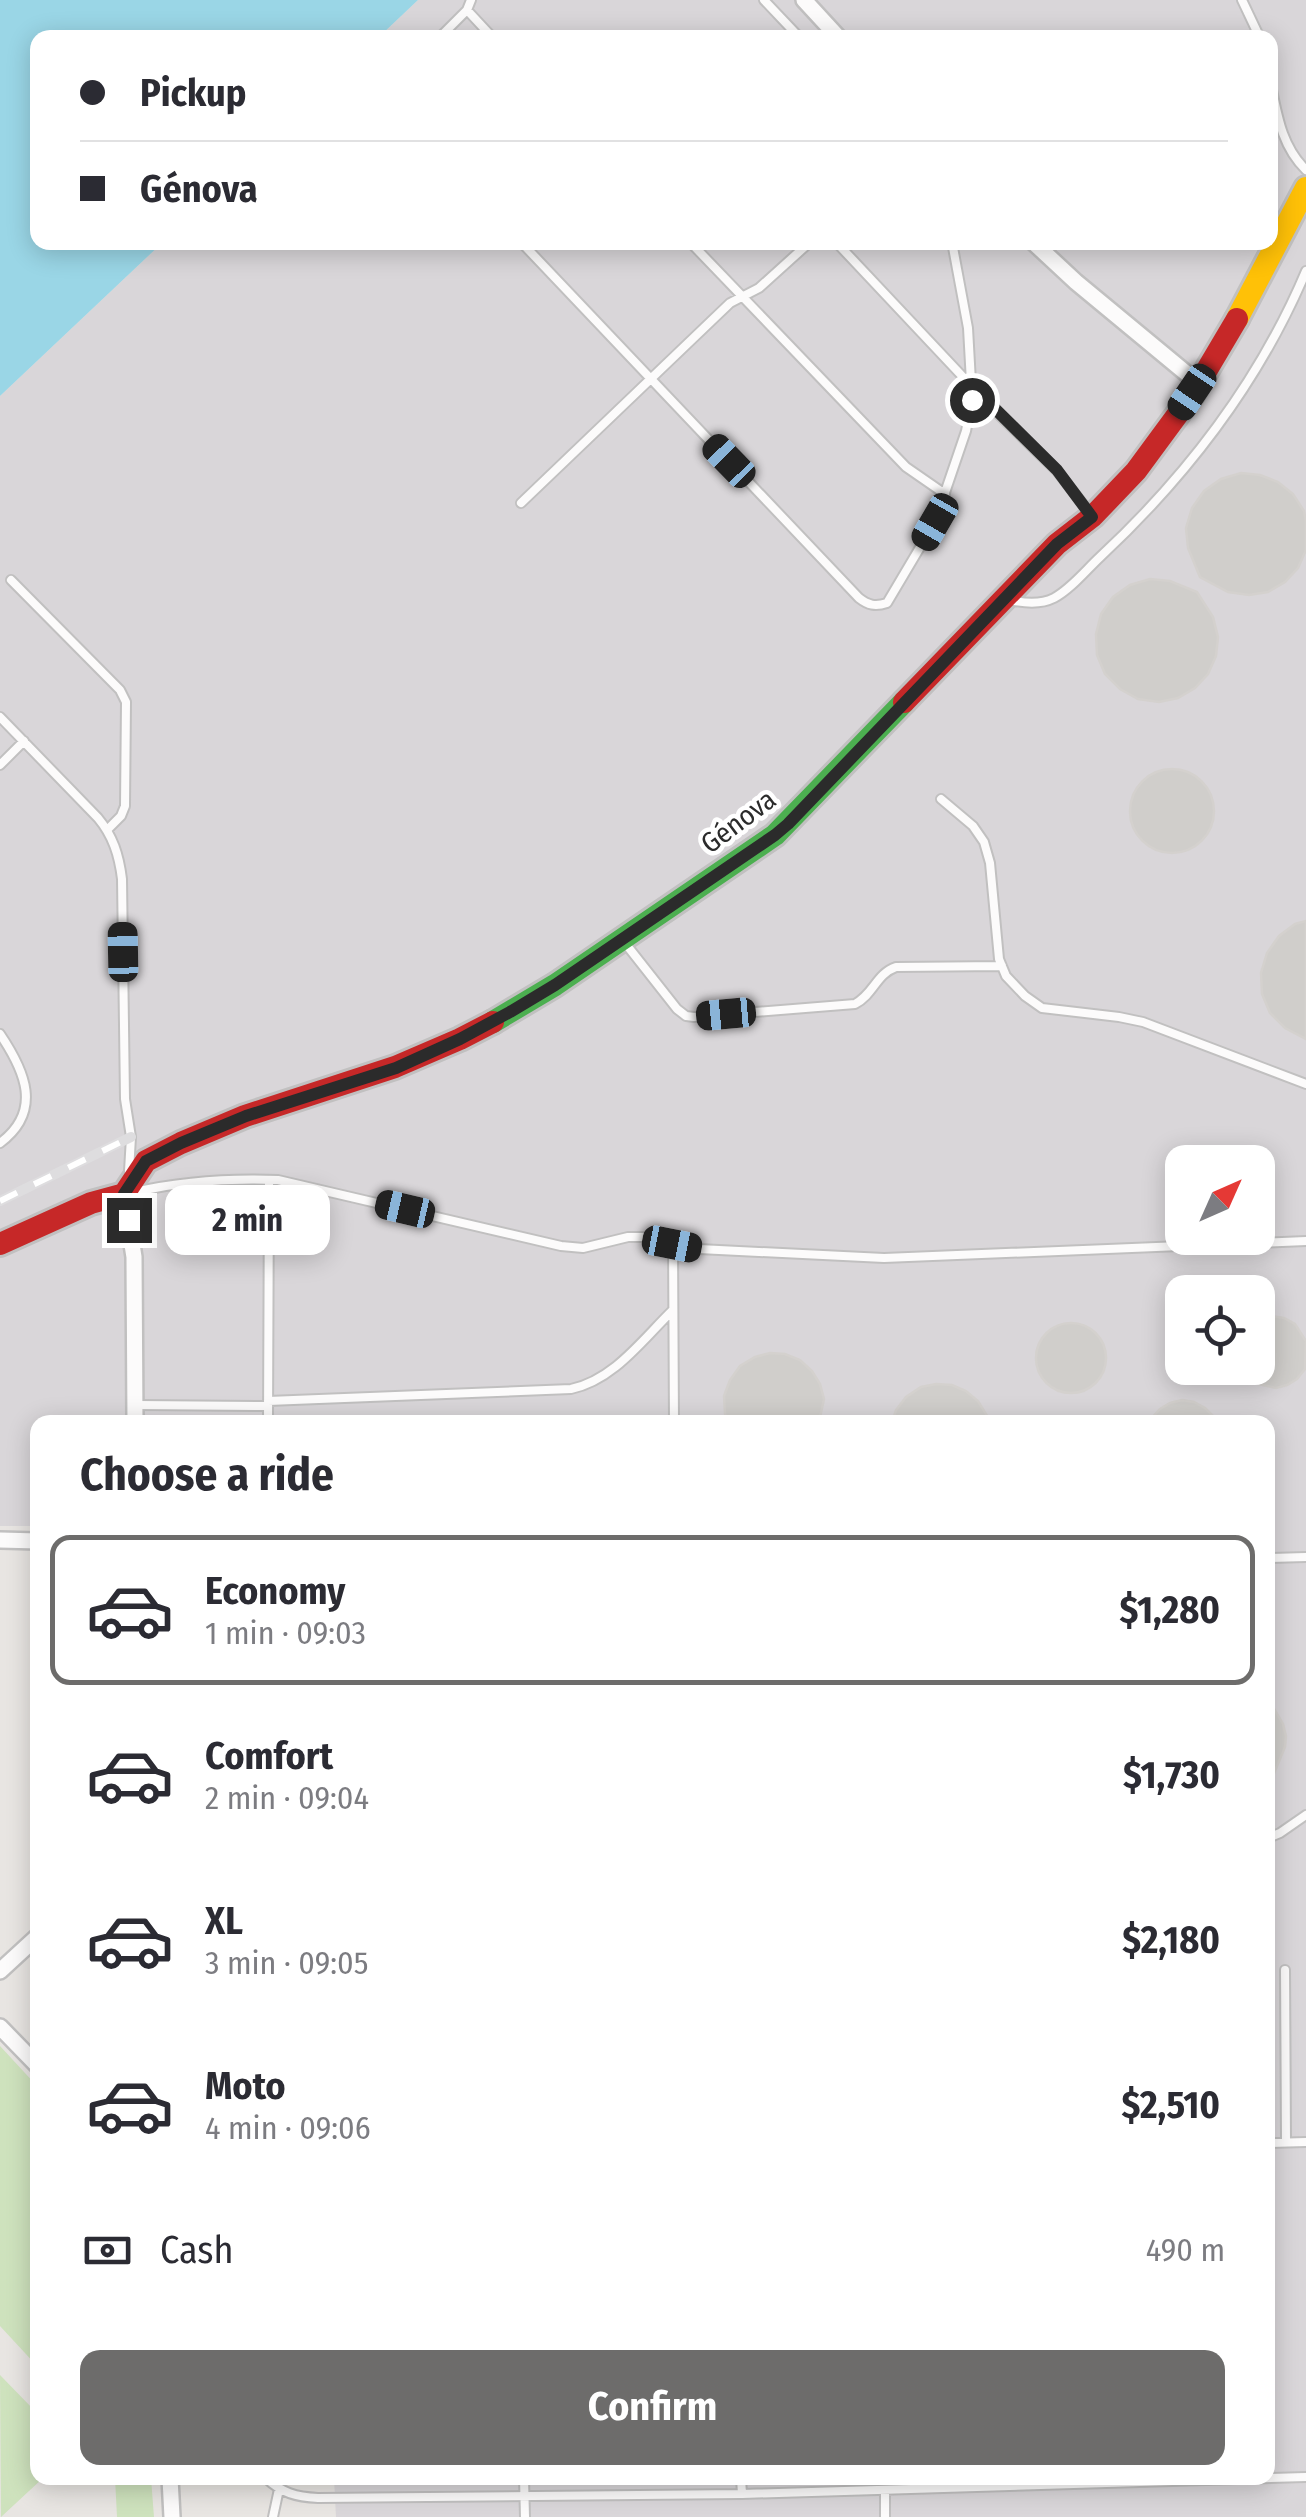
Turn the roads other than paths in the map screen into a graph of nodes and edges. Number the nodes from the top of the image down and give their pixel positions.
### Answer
1 (471, 0) edge
2 (764, 0) edge
3 (804, 0) edge
4 (1242, 0) edge
5 (467, 10) junction
6 (447, 30) edge
7 (486, 30) edge
8 (792, 30) edge
9 (832, 30) edge
10 (1256, 30) edge
11 (1278, 117) edge
12 (1306, 170) edge
13 (1306, 188) edge
14 (1278, 241) edge
15 (529, 250) edge
16 (698, 250) edge
17 (801, 250) edge
18 (844, 250) edge
19 (953, 250) edge
20 (1042, 250) edge
21 (1273, 250) edge
22 (1306, 271) edge
23 (742, 297) junction
24 (651, 379) junction
25 (1198, 383) junction
26 (972, 386) junction
27 (944, 494) junction
28 (521, 503) dead end
29 (1092, 517) junction
30 (11, 580) dead end
31 (1004, 599) junction
32 (0, 716) edge
33 (24, 741) junction
34 (0, 765) edge
35 (942, 800) dead end
36 (108, 830) junction
37 (622, 939) junction
38 (1002, 966) junction
39 (0, 1034) edge
40 (1306, 1084) edge
41 (0, 1143) edge
42 (269, 1180) junction
43 (124, 1194) junction
44 (1306, 1241) edge
45 (0, 1244) edge
46 (672, 1244) junction
47 (674, 1310) junction
48 (135, 1404) junction
49 (268, 1404) junction
50 (136, 1415) edge
51 (268, 1415) edge
52 (674, 1415) edge
53 (0, 1540) edge
54 (30, 1541) edge
55 (1306, 1557) edge
56 (1275, 1558) edge
57 (1306, 1815) edge
58 (1275, 1835) edge
59 (30, 1943) edge
60 (1285, 1970) dead end
61 (0, 1971) edge
62 (0, 2027) edge
63 (30, 2058) edge
64 (1275, 2142) edge
65 (1286, 2142) junction
66 (1306, 2142) edge
67 (1306, 2477) edge
68 (1275, 2478) edge
69 (170, 2485) edge
70 (274, 2485) edge
71 (524, 2485) edge
72 (742, 2485) edge
73 (927, 2485) edge
74 (278, 2489) junction
75 (884, 2490) junction
76 (742, 2494) junction
77 (524, 2496) junction
78 (172, 2517) edge
79 (274, 2517) edge
80 (525, 2517) edge
81 (885, 2517) edge

1 - 5 lane
2 - 8 lane
3 - 9 street
4 - 10 lane
5 - 6 lane
5 - 7 lane
11 - 12 lane
13 - 14 street, Génova
15 - 24 lane
16 - 23 lane
17 - 23 lane
18 - 26 lane
19 - 26 lane
20 - 25 street
21 - 25 street, Génova
22 - 31 lane
23 - 24 lane
23 - 27 lane
24 - 27 lane
24 - 28 lane
25 - 29 street, Génova
26 - 27 lane
26 - 29 lane
29 - 31 street, Génova
30 - 36 lane
31 - 37 street, Génova
32 - 33 lane
33 - 34 lane
33 - 36 lane
35 - 38 lane
36 - 43 lane
37 - 38 lane
37 - 43 street, Génova
38 - 40 lane
39 - 41 lane
42 - 43 lane
42 - 46 lane
42 - 49 lane
43 - 45 street
43 - 48 street
44 - 46 lane
46 - 47 lane
47 - 49 lane
47 - 52 lane
48 - 49 lane
48 - 50 street
49 - 51 lane
53 - 54 street
55 - 56 lane
57 - 58 lane
59 - 61 street
60 - 65 lane
62 - 63 street
64 - 65 lane
65 - 66 lane
67 - 68 lane
69 - 78 street
70 - 74 lane
71 - 77 lane
72 - 76 lane
73 - 75 lane
74 - 77 lane
74 - 79 lane
75 - 76 lane
75 - 81 lane
76 - 77 lane
77 - 80 lane

